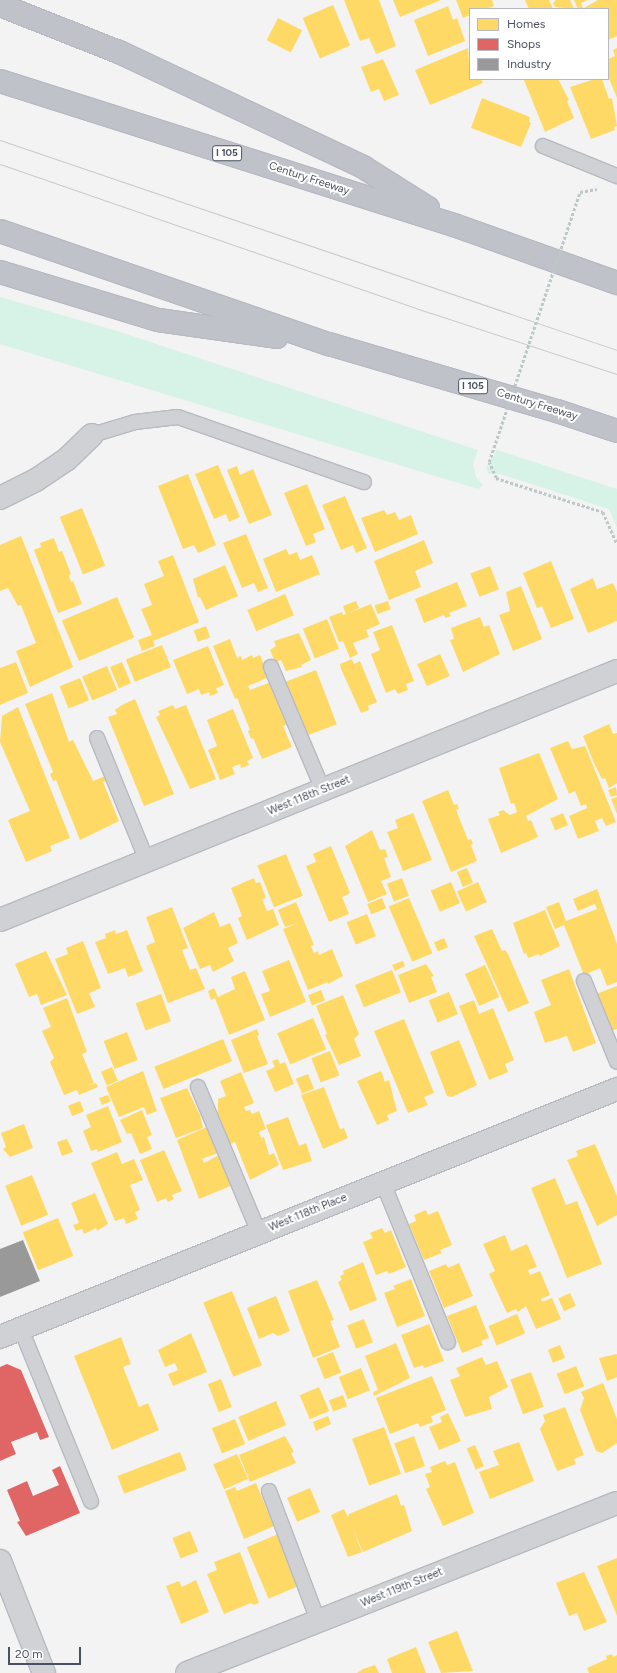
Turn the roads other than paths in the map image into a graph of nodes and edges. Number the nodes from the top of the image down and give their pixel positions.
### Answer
1 (0, 5) edge
2 (0, 81) edge
3 (543, 146) dead end
4 (617, 176) edge
5 (454, 225) junction
6 (0, 231) edge
7 (0, 272) edge
8 (617, 283) edge
9 (329, 344) junction
10 (617, 431) edge
11 (92, 435) joint
12 (364, 482) dead end
13 (0, 498) edge
14 (271, 667) dead end
15 (617, 671) edge
16 (97, 738) dead end
17 (323, 790) junction
18 (147, 860) junction
19 (0, 920) edge
20 (584, 981) dead end
21 (617, 1062) edge
22 (198, 1087) dead end
23 (617, 1089) edge
24 (383, 1183) junction
25 (259, 1233) junction
26 (21, 1329) junction
27 (0, 1338) edge
28 (448, 1342) dead end
29 (269, 1491) dead end
30 (91, 1501) dead end
31 (617, 1502) edge
32 (0, 1561) edge
33 (318, 1621) junction
34 (44, 1673) edge
35 (187, 1673) edge

1 - 5 highway
2 - 5 highway, Century Freeway / I 105
3 - 4 lane
5 - 8 highway, Century Freeway / I 105
6 - 9 highway, Century Freeway / I 105
7 - 9 highway
9 - 10 highway, Century Freeway / I 105
11 - 12 lane
11 - 13 street
14 - 17 lane
15 - 17 street, West 118th Street
16 - 18 lane
17 - 18 street, West 118th Street
18 - 19 street, West 118th Street
20 - 21 lane
22 - 25 lane
23 - 24 street, West 118th Place
24 - 25 street, West 118th Place
24 - 28 lane
25 - 26 street, West 118th Place
26 - 27 street, West 118th Place
26 - 30 lane
29 - 33 lane
31 - 33 street, West 119th Street
32 - 34 main road
33 - 35 street, West 119th Street

